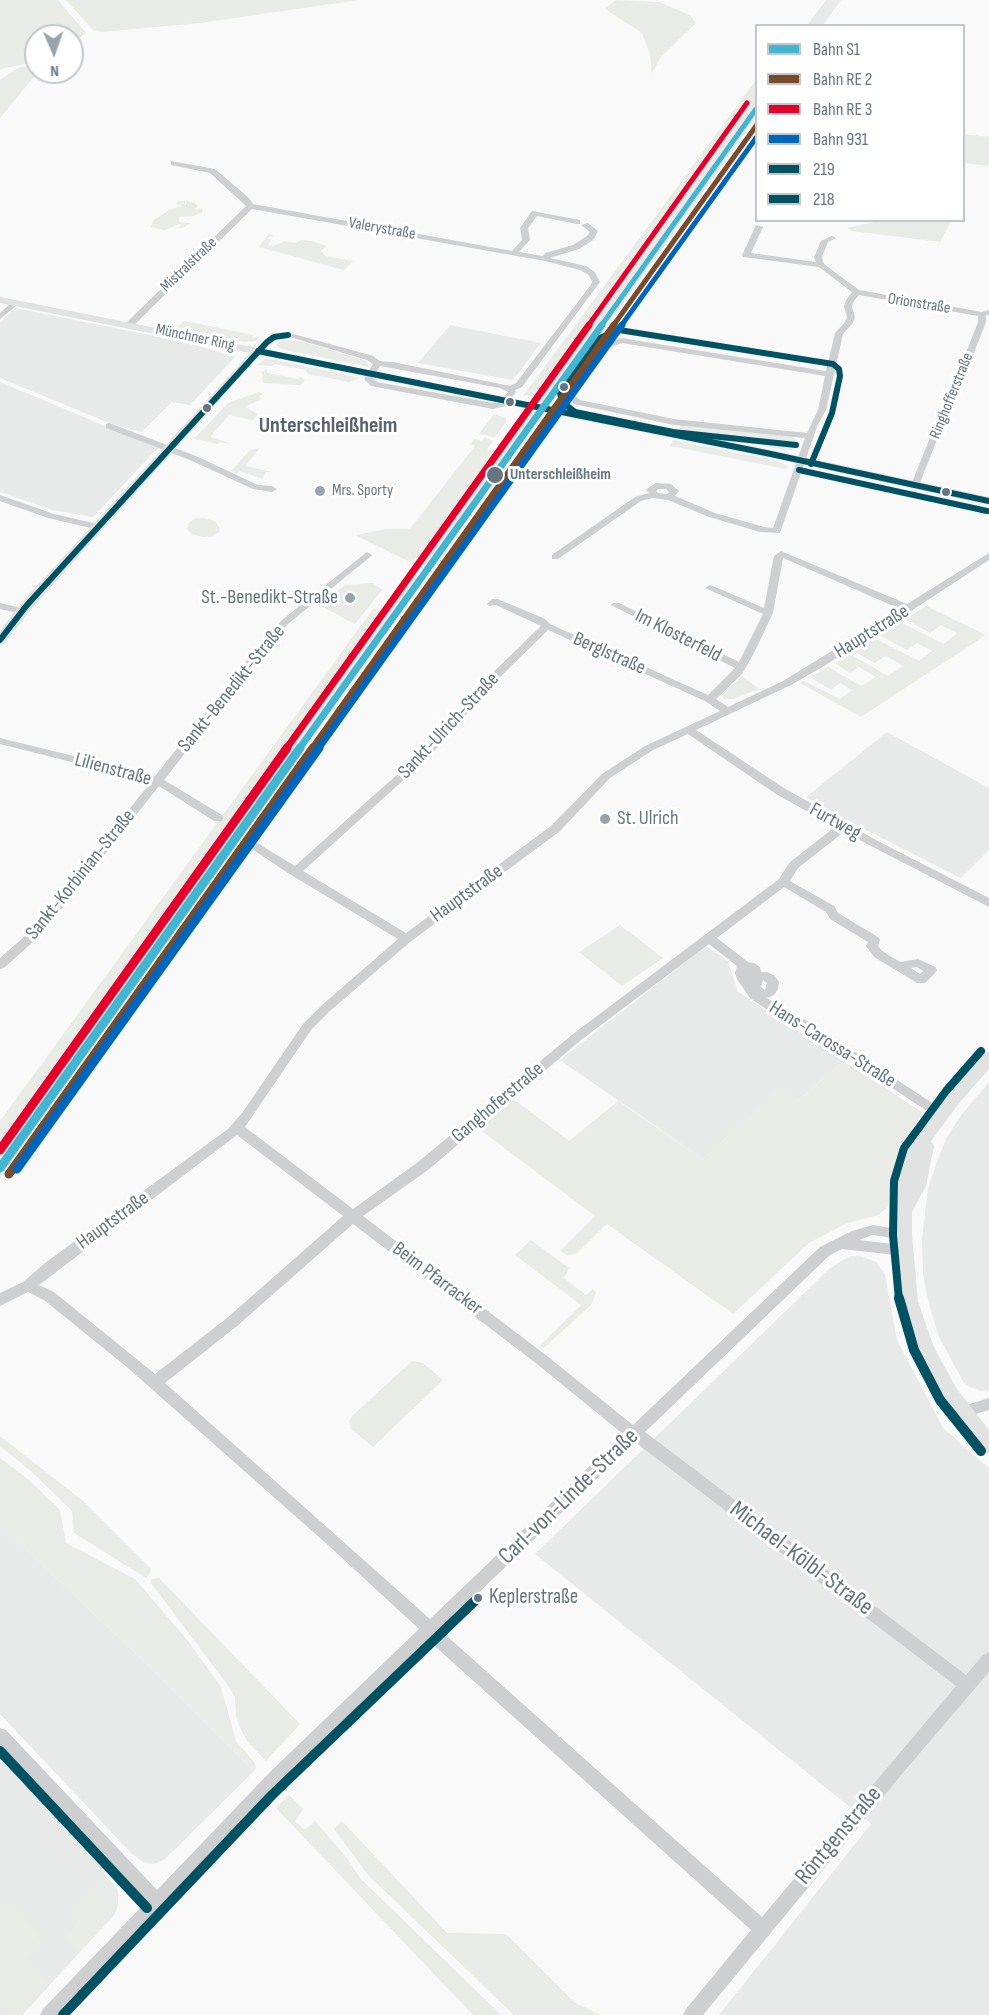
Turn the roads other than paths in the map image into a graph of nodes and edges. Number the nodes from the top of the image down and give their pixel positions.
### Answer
1 (174, 164) dead end
2 (250, 206) junction
3 (759, 227) dead end
4 (832, 238) dead end
5 (514, 253) junction
6 (545, 259) junction
7 (821, 265) junction
8 (857, 292) junction
9 (0, 300) edge
10 (16, 303) junction
11 (985, 313) edge
12 (0, 317) edge
13 (129, 325) junction
14 (258, 351) junction
15 (378, 363) junction
16 (830, 374) junction
17 (510, 389) junction
18 (109, 426) dead end
19 (810, 436) junction
20 (166, 448) junction
21 (801, 460) junction
22 (915, 484) junction
23 (272, 489) dead end
24 (0, 498) edge
25 (989, 501) edge
26 (99, 527) junction
27 (367, 555) dead end
28 (989, 556) edge
29 (555, 557) dead end
30 (710, 588) dead end
31 (492, 604) dead end
32 (616, 605) dead end
33 (0, 606) edge
34 (909, 609) junction
35 (22, 611) junction
36 (768, 613) junction
37 (547, 626) junction
38 (0, 640) edge
39 (741, 667) junction
40 (709, 699) junction
41 (728, 711) junction
42 (688, 729) junction
43 (0, 741) edge
44 (157, 780) junction
45 (218, 818) dead end
46 (843, 827) junction
47 (255, 847) dead end
48 (295, 872) junction
49 (783, 882) junction
50 (989, 903) edge
51 (406, 939) junction
52 (710, 939) junction
53 (0, 965) edge
54 (899, 966) dead end
55 (989, 1058) edge
56 (940, 1114) junction
57 (237, 1128) junction
58 (355, 1217) junction
59 (904, 1242) junction
60 (28, 1286) junction
61 (0, 1300) edge
62 (154, 1383) junction
63 (989, 1404) edge
64 (962, 1412) junction
65 (634, 1433) junction
66 (989, 1445) edge
67 (429, 1629) junction
68 (989, 1660) edge
69 (968, 1686) junction
70 (0, 1736) edge
71 (155, 1901) junction
72 (762, 1929) junction
73 (49, 2015) edge
74 (692, 2015) edge

1 - 2 street
2 - 5 street, Valerystraße
2 - 13 street, Mistralstraße
3 - 7 street
4 - 7 street
5 - 6 street, Valerystraße
5 - 6 street
6 - 17 street, Valerystraße
7 - 8 street
8 - 11 street, Orionstraße
8 - 16 street
9 - 10 main road, Münchner Ring
10 - 12 street
10 - 13 main road, Münchner Ring
11 - 22 street, Ringhofferstraße
13 - 14 main road, Münchner Ring
14 - 15 street
14 - 20 main road
14 - 21 main road, Münchner Ring
15 - 17 street
15 - 17 street
16 - 19 street
16 - 19 street
18 - 20 street
19 - 21 street
20 - 23 street
20 - 26 main road
21 - 22 main road, Münchner Ring
21 - 29 street
22 - 25 main road, Münchner Ring
24 - 26 street
26 - 35 main road
27 - 44 street, Sankt-Benedikt-Straße
28 - 34 street, Hauptstraße
30 - 36 street
31 - 37 street, Berglstraße
32 - 39 street, Im Klosterfeld
33 - 35 street
34 - 36 street, Im Klosterfeld
34 - 41 street, Hauptstraße
35 - 38 main road
36 - 39 street, Im Klosterfeld
37 - 40 street, Berglstraße
37 - 48 street, Sankt-Ulrich-Straße
39 - 40 street, Im Klosterfeld
40 - 41 street, Berglstraße
41 - 42 street, Hauptstraße
42 - 46 street, Furtweg
42 - 51 street, Hauptstraße
43 - 44 street, Lilienstraße
44 - 45 street, Lilienstraße
44 - 53 street, Sankt-Korbinian-Straße
46 - 49 street, Ganghoferstraße
46 - 50 street, Furtweg
47 - 48 street
48 - 51 street
49 - 52 street, Ganghoferstraße
49 - 54 street
51 - 57 street, Hauptstraße
52 - 56 street, Hans-Carossa-Straße
52 - 58 street, Ganghoferstraße
55 - 56 main road
56 - 59 main road
57 - 58 street, Beim Pfarracker
57 - 60 street, Hauptstraße
58 - 62 street, Ganghoferstraße
58 - 65 street, Beim Pfarracker
59 - 64 main road
59 - 65 street, Carl-von-Linde-Straße
60 - 61 street, Hauptstraße
60 - 62 street
62 - 67 street
63 - 64 street
64 - 66 main road
65 - 67 street, Carl-von-Linde-Straße
65 - 69 street, Michael-Kölbl-Straße
67 - 71 street, Carl-von-Linde-Straße
67 - 72 street
68 - 69 street, Röntgenstraße
69 - 72 street, Röntgenstraße
70 - 71 street
71 - 73 street, Carl-von-Linde-Straße
72 - 74 street, Röntgenstraße

